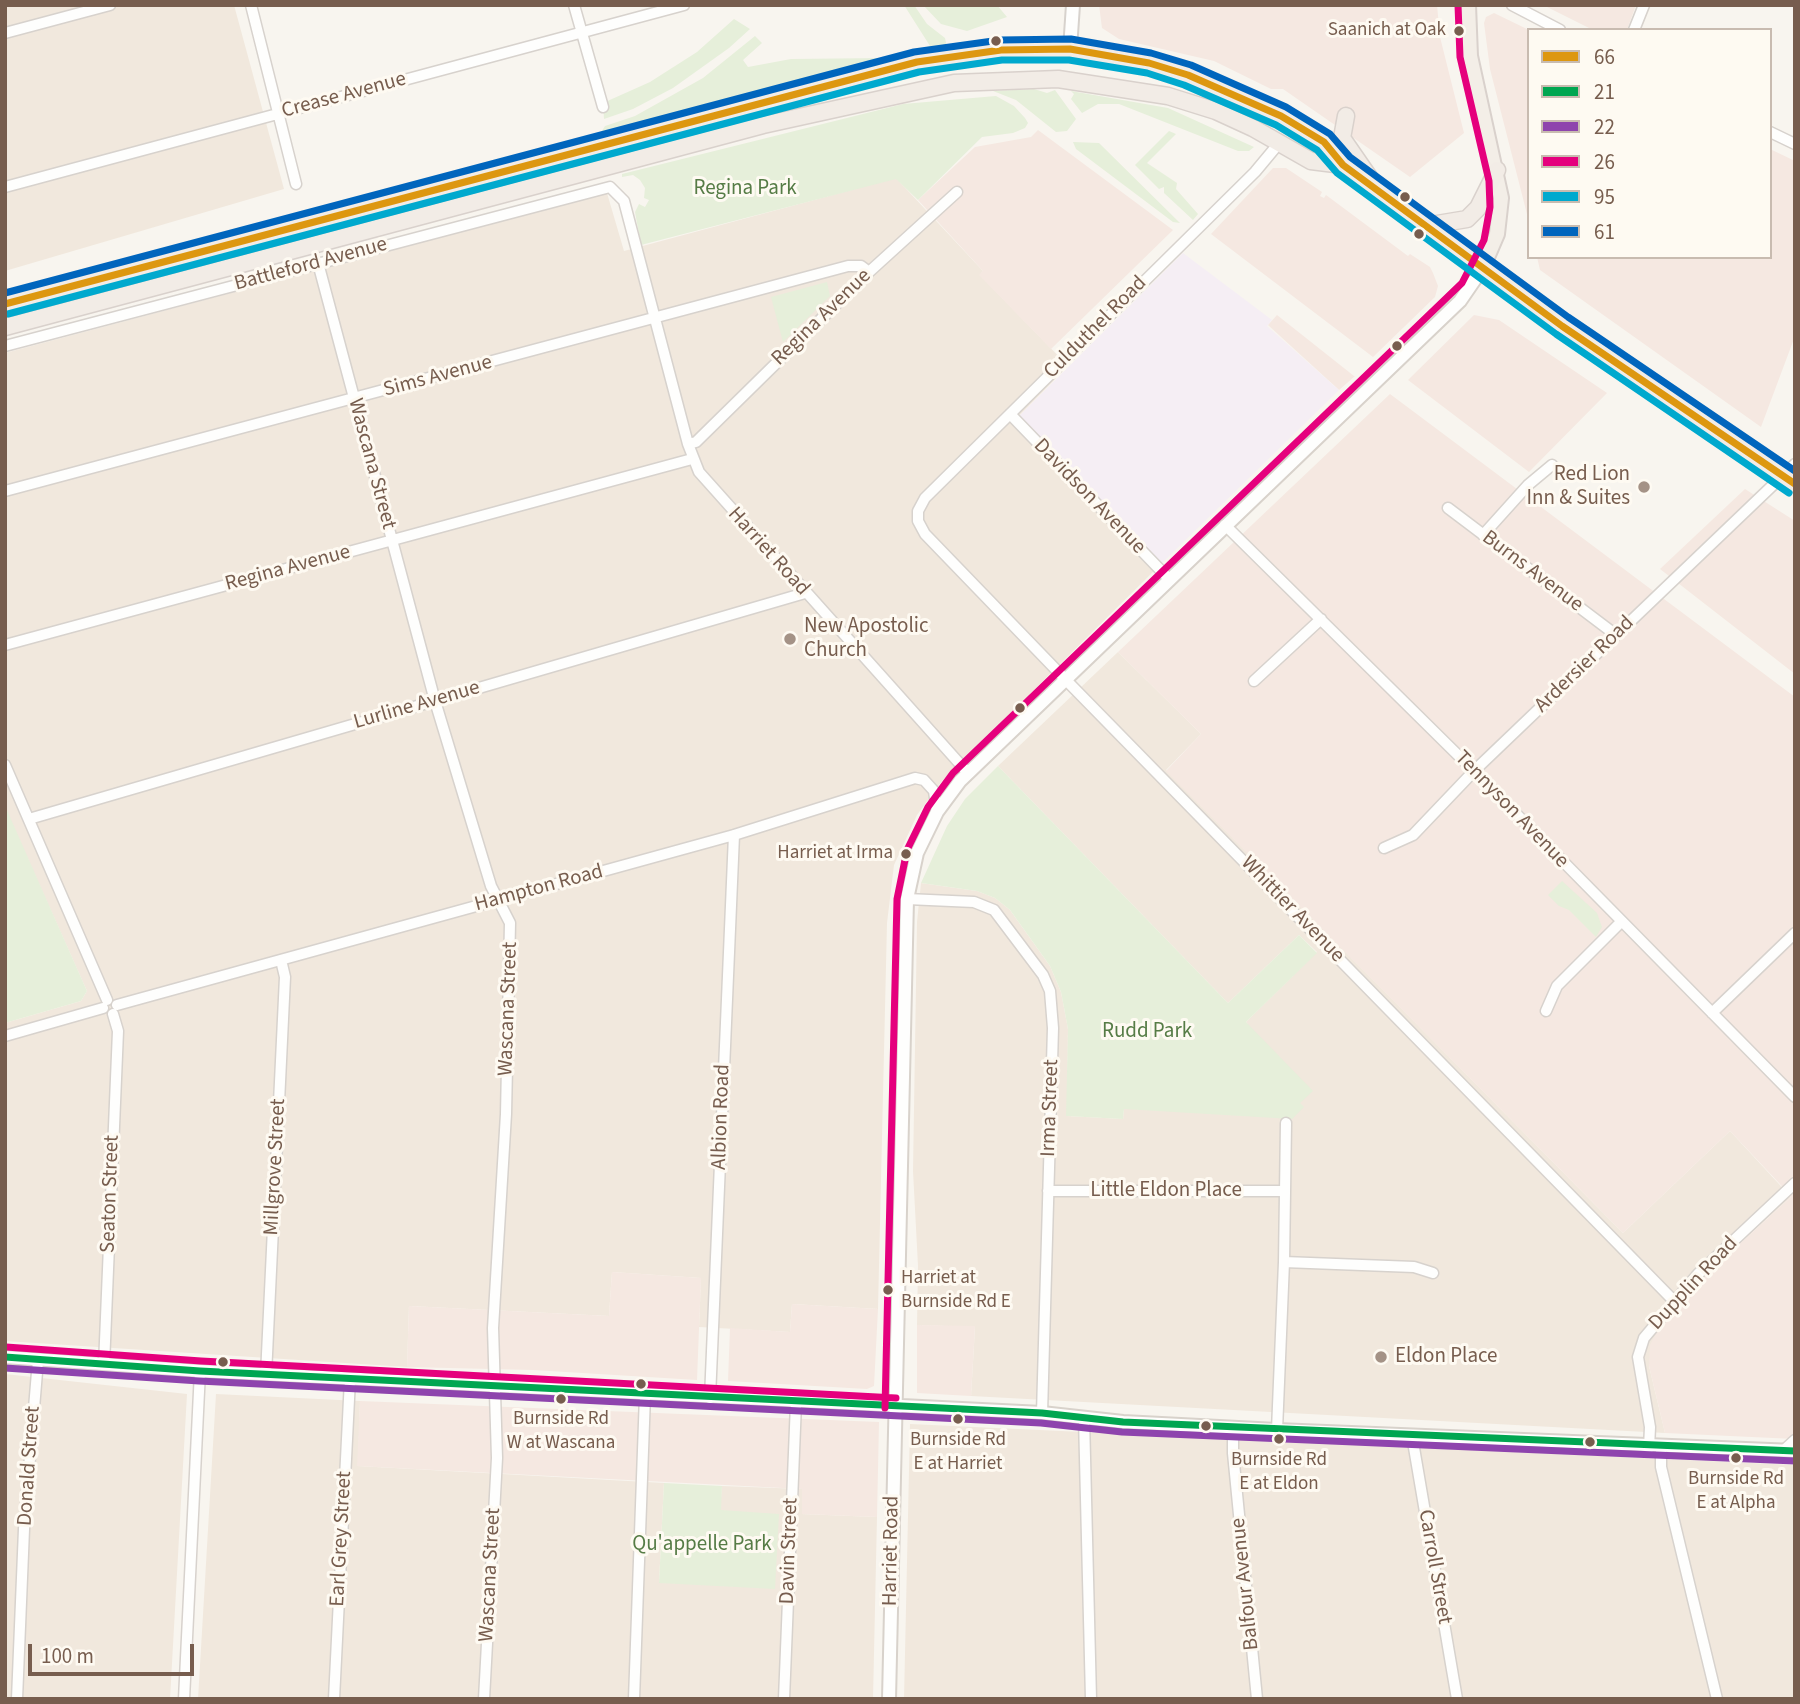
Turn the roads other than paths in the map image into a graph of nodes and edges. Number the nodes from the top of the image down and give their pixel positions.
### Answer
1 (110, 5) edge
2 (251, 5) edge
3 (574, 5) edge
4 (684, 5) edge
5 (1073, 5) edge
6 (1468, 5) edge
7 (1512, 5) edge
8 (1644, 5) edge
9 (1556, 28) edge
10 (1635, 28) edge
11 (5, 33) edge
12 (582, 33) junction
13 (1070, 49) junction
14 (603, 107) dead end
15 (279, 113) junction
16 (1346, 116) dead end
17 (1772, 133) edge
18 (1280, 142) junction
19 (1795, 144) edge
20 (1342, 165) junction
21 (1497, 170) junction
22 (296, 184) dead end
23 (5, 187) edge
24 (617, 190) joint
25 (1378, 191) junction
26 (957, 192) dead end
27 (1425, 226) junction
28 (318, 263) junction
29 (1482, 268) junction
30 (869, 272) junction
31 (5, 304) edge
32 (655, 319) junction
33 (5, 327) edge
34 (5, 346) edge
35 (353, 399) junction
36 (1010, 414) junction
37 (688, 444) junction
38 (692, 459) junction
39 (1795, 464) edge
40 (1552, 465) dead end
41 (1789, 480) edge
42 (5, 491) edge
43 (1448, 508) dead end
44 (917, 516) joint
45 (1225, 525) junction
46 (1483, 535) junction
47 (391, 541) junction
48 (1169, 579) junction
49 (805, 593) junction
50 (1321, 619) junction
51 (1616, 635) junction
52 (5, 645) edge
53 (1065, 678) junction
54 (1254, 681) dead end
55 (435, 701) junction
56 (5, 765) edge
57 (1474, 771) junction
58 (968, 774) junction
59 (937, 812) junction
60 (29, 819) junction
61 (734, 835) junction
62 (1384, 848) dead end
63 (907, 899) junction
64 (500, 900) junction
65 (1621, 922) junction
66 (1795, 933) edge
67 (281, 960) junction
68 (111, 1010) junction
69 (1546, 1011) dead end
70 (1712, 1013) junction
71 (5, 1036) edge
72 (1795, 1097) edge
73 (1286, 1123) dead end
74 (1795, 1183) edge
75 (1048, 1191) junction
76 (1285, 1191) junction
77 (1284, 1262) junction
78 (1433, 1273) dead end
79 (1674, 1300) junction
80 (5, 1357) edge
81 (38, 1360) junction
82 (104, 1365) junction
83 (200, 1371) junction
84 (266, 1375) junction
85 (350, 1379) junction
86 (495, 1387) junction
87 (645, 1395) junction
88 (710, 1398) junction
89 (796, 1403) junction
90 (895, 1408) junction
91 (1042, 1413) junction
92 (1084, 1418) junction
93 (1233, 1427) junction
94 (1277, 1430) junction
95 (1412, 1436) junction
96 (1795, 1440) edge
97 (1655, 1448) junction
98 (1789, 1451) edge
99 (17, 1699) edge
100 (184, 1699) edge
101 (334, 1699) edge
102 (484, 1699) edge
103 (634, 1699) edge
104 (784, 1699) edge
105 (888, 1699) edge
106 (1091, 1699) edge
107 (1257, 1699) edge
108 (1457, 1699) edge
109 (1717, 1699) edge

1 - 11 street
2 - 15 street
3 - 12 street
4 - 12 street, Crease Avenue
5 - 13 main road
6 - 21 main road
7 - 9 street
8 - 10 street
12 - 14 street
12 - 15 street, Crease Avenue
13 - 20 highway
13 - 31 highway
15 - 22 street
15 - 23 street, Crease Avenue
16 - 25 highway
17 - 19 street
18 - 20 highway
18 - 33 highway
18 - 36 street, Culduthel Road
20 - 25 highway
21 - 27 highway
21 - 29 main road
24 - 28 street, Battleford Avenue
24 - 32 street, Harriet Road
25 - 27 highway
26 - 30 street, Regina Avenue
27 - 29 highway
28 - 34 street, Battleford Avenue
28 - 35 street, Wascana Street
29 - 41 highway
29 - 45 main road
30 - 32 street, Sims Avenue
30 - 37 street, Regina Avenue
32 - 35 street, Sims Avenue
32 - 37 street, Harriet Road
35 - 42 street, Sims Avenue
35 - 47 street, Wascana Street
36 - 44 street, Culduthel Road
36 - 48 street, Davidson Avenue
37 - 38 street, Harriet Road
38 - 47 street, Regina Avenue
38 - 49 street, Harriet Road
39 - 41 street, Ardersier Road
40 - 46 street
41 - 51 street, Ardersier Road
43 - 46 street, Burns Avenue
44 - 53 street, Whittier Avenue
45 - 48 main road
45 - 50 street, Tennyson Avenue
46 - 51 street, Burns Avenue
47 - 52 street, Regina Avenue
47 - 55 street, Wascana Street
48 - 53 main road
49 - 55 street, Lurline Avenue
49 - 58 street, Harriet Road
50 - 54 street
50 - 57 street, Tennyson Avenue
51 - 57 street, Ardersier Road
53 - 58 main road
53 - 79 street, Whittier Avenue
55 - 60 street, Lurline Avenue
55 - 64 street, Wascana Street
56 - 60 street
57 - 62 street, Ardersier Road
57 - 65 street, Tennyson Avenue
58 - 59 main road, Harriet Road
59 - 61 street, Hampton Road
59 - 63 main road, Harriet Road
60 - 68 street
61 - 64 street, Hampton Road
61 - 88 street, Albion Road
63 - 75 street, Irma Street
63 - 90 main road, Harriet Road
64 - 67 street, Hampton Road
64 - 86 street, Wascana Street
65 - 69 street
65 - 70 street, Tennyson Avenue
66 - 70 street
67 - 68 street, Hampton Road
67 - 84 street, Millgrove Street
68 - 71 street, Hampton Road
68 - 82 street, Seaton Street
70 - 72 street, Tennyson Avenue
73 - 76 street
74 - 79 street, Dupplin Road
75 - 76 street, Little Eldon Place
75 - 91 street, Irma Street
76 - 77 street
77 - 78 street
77 - 94 street
79 - 97 street, Dupplin Road
80 - 81 main road
81 - 82 main road
81 - 99 street, Donald Street
82 - 83 main road
83 - 84 main road
83 - 100 street
84 - 85 main road
85 - 86 main road
85 - 101 street, Earl Grey Street
86 - 87 main road
86 - 102 street, Wascana Street
87 - 88 main road
87 - 103 street
88 - 89 main road
89 - 90 main road
89 - 104 street, Davin Street
90 - 91 main road
90 - 105 main road, Harriet Road
91 - 92 main road
92 - 93 main road
92 - 106 street
93 - 94 main road
93 - 107 street, Balfour Avenue
94 - 95 main road
95 - 97 main road
95 - 108 street, Carroll Street
96 - 98 street
97 - 98 main road
97 - 109 street, Dupplin Road

